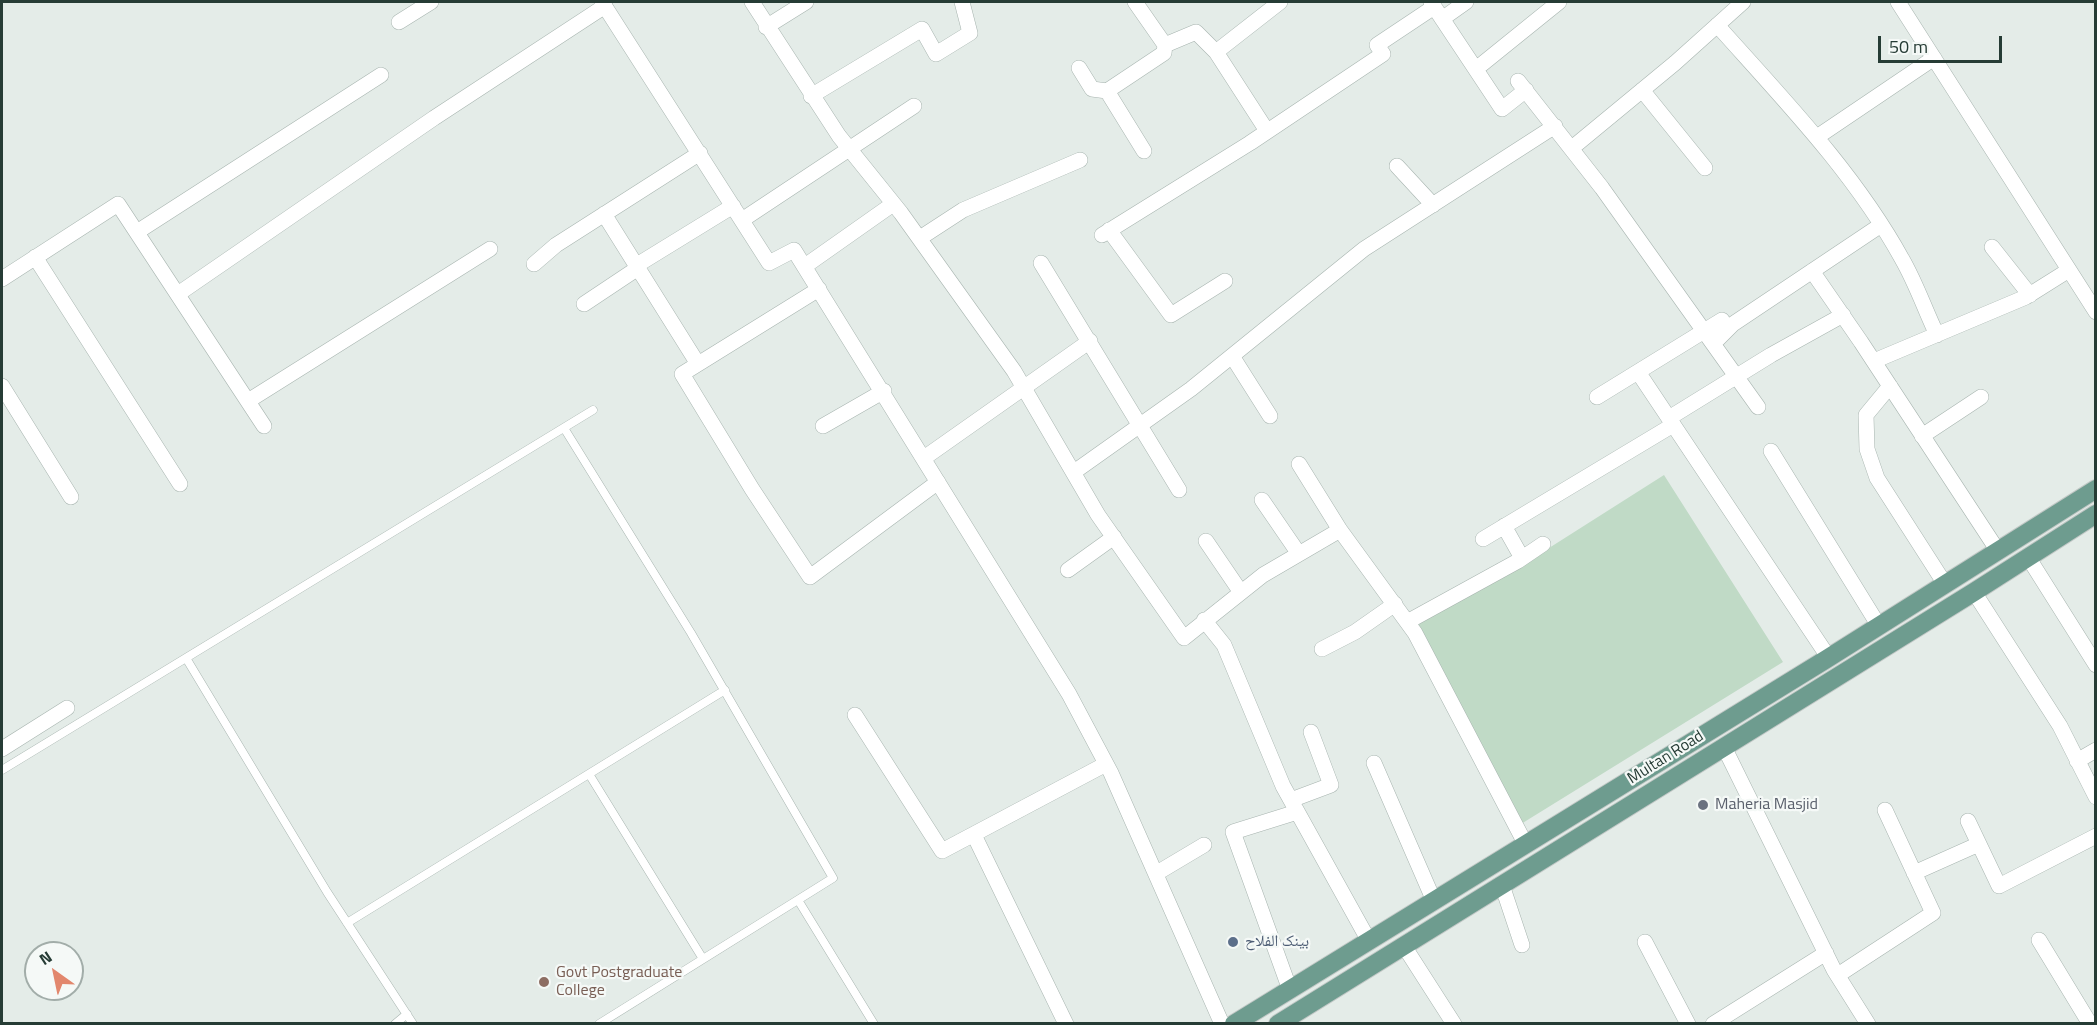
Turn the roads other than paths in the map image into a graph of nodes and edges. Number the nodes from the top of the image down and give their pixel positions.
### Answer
1 (431, 2) edge
2 (752, 2) edge
3 (806, 2) edge
4 (962, 2) edge
5 (1135, 2) edge
6 (1280, 2) edge
7 (1466, 2) edge
8 (1559, 2) edge
9 (1743, 2) edge
10 (1898, 2) edge
11 (603, 4) edge
12 (1436, 9) edge
13 (399, 22) dead end
14 (1716, 25) junction
15 (766, 27) junction
16 (1166, 45) junction
17 (1216, 52) junction
18 (1934, 58) junction
19 (1079, 68) dead end
20 (1476, 69) junction
21 (381, 75) dead end
22 (1642, 90) junction
23 (1107, 91) junction
24 (811, 96) junction
25 (914, 106) dead end
26 (1555, 126) junction
27 (1267, 131) junction
28 (1817, 137) junction
29 (1572, 148) junction
30 (850, 150) junction
31 (1144, 151) dead end
32 (700, 153) junction
33 (1080, 160) dead end
34 (1397, 166) dead end
35 (1705, 168) dead end
36 (893, 204) junction
37 (1433, 205) junction
38 (733, 206) junction
39 (604, 214) junction
40 (742, 220) junction
41 (1881, 225) junction
42 (137, 232) junction
43 (920, 238) junction
44 (1992, 247) dead end
45 (490, 249) dead end
46 (35, 257) junction
47 (1041, 263) dead end
48 (534, 264) dead end
49 (805, 266) junction
50 (638, 267) junction
51 (2069, 270) junction
52 (1812, 271) junction
53 (2, 279) edge
54 (1225, 280) dead end
55 (819, 289) junction
56 (178, 294) junction
57 (2030, 295) junction
58 (584, 304) dead end
59 (2096, 312) edge
60 (1843, 315) junction
61 (1722, 320) dead end
62 (1936, 334) junction
63 (1709, 337) junction
64 (1090, 341) junction
65 (1232, 356) junction
66 (1874, 361) junction
67 (698, 364) junction
68 (1638, 372) junction
69 (1737, 376) junction
70 (2, 386) edge
71 (1890, 386) junction
72 (1024, 387) junction
73 (884, 391) junction
74 (1981, 397) dead end
75 (1597, 398) dead end
76 (248, 401) junction
77 (1758, 406) dead end
78 (593, 410) dead end
79 (1270, 416) dead end
80 (1671, 421) junction
81 (1140, 425) junction
82 (264, 426) dead end
83 (823, 426) dead end
84 (564, 428) junction
85 (1922, 436) junction
86 (1771, 451) dead end
87 (924, 458) junction
88 (1299, 464) dead end
89 (1074, 472) junction
90 (938, 482) junction
91 (180, 484) dead end
92 (2096, 489) edge
93 (1179, 490) dead end
94 (71, 497) dead end
95 (1262, 500) dead end
96 (2096, 514) edge
97 (1504, 526) junction
98 (1340, 530) junction
99 (1114, 537) junction
100 (1483, 539) dead end
101 (1206, 541) dead end
102 (1543, 544) dead end
103 (1998, 551) junction
104 (1299, 554) junction
105 (2028, 557) junction
106 (1522, 558) junction
107 (1068, 570) dead end
108 (1946, 584) junction
109 (1240, 591) junction
110 (1974, 592) junction
111 (1395, 604) junction
112 (1204, 621) junction
113 (1407, 622) junction
114 (1879, 626) junction
115 (1322, 649) dead end
116 (186, 658) junction
117 (1829, 658) junction
118 (2096, 665) edge
119 (725, 690) junction
120 (67, 708) dead end
121 (855, 715) dead end
122 (1311, 732) dead end
123 (1724, 747) junction
124 (2, 749) edge
125 (2096, 750) edge
126 (2077, 761) junction
127 (1374, 763) dead end
128 (1106, 764) junction
129 (2, 770) edge
130 (589, 774) junction
131 (2096, 796) edge
132 (1294, 806) junction
133 (1885, 810) dead end
134 (1968, 821) dead end
135 (974, 835) junction
136 (2096, 836) edge
137 (1979, 844) junction
138 (1203, 845) dead end
139 (1526, 845) junction
140 (1157, 873) junction
141 (1914, 873) junction
142 (1502, 885) junction
143 (798, 900) junction
144 (1434, 901) junction
145 (347, 923) junction
146 (2039, 940) dead end
147 (1369, 941) junction
148 (1645, 942) dead end
149 (1522, 945) dead end
150 (1404, 946) junction
151 (1826, 953) junction
152 (703, 959) junction
153 (1838, 975) junction
154 (1290, 990) junction
155 (407, 1014) junction
156 (395, 1023) edge
157 (413, 1023) edge
158 (599, 1023) edge
159 (874, 1023) edge
160 (1066, 1023) edge
161 (1222, 1023) edge
162 (1234, 1023) edge
163 (1278, 1023) edge
164 (1454, 1023) edge
165 (1688, 1023) edge
166 (1713, 1023) edge
167 (1868, 1023) edge
168 (2090, 1023) edge

1 - 13 street
2 - 15 street
3 - 15 street
4 - 24 street
5 - 16 street
6 - 17 street
7 - 12 street
8 - 20 street
9 - 14 street
10 - 18 street
11 - 32 street
11 - 56 street
12 - 20 street
12 - 27 street
14 - 22 street
14 - 28 street
15 - 24 street
16 - 17 street
16 - 23 street
17 - 27 street
18 - 28 street
18 - 51 street
19 - 23 street
20 - 26 street
21 - 42 street
22 - 29 street
22 - 35 street
23 - 31 street
24 - 30 street
25 - 30 street
26 - 29 street
26 - 37 street
27 - 54 street
28 - 41 street
29 - 63 street
30 - 36 street
30 - 40 street
32 - 38 street
32 - 39 street
33 - 43 street
34 - 37 street
36 - 43 street
36 - 49 street
37 - 65 street
38 - 40 street
38 - 50 street
39 - 48 street
39 - 50 street
40 - 49 street
41 - 52 street
41 - 62 street
42 - 46 street
42 - 56 street
43 - 72 street
44 - 57 street
45 - 76 street
46 - 53 street
46 - 91 street
47 - 64 street
49 - 55 street
50 - 58 street
50 - 67 street
51 - 57 street
51 - 59 street
52 - 60 street
52 - 63 street
55 - 67 street
55 - 73 street
56 - 76 street
57 - 62 street
60 - 66 street
60 - 69 street
61 - 63 street
62 - 66 street
63 - 68 street
63 - 69 street
64 - 72 street
64 - 81 street
65 - 79 street
65 - 81 street
66 - 71 street
67 - 90 street
68 - 75 street
68 - 80 street
69 - 77 street
69 - 80 street
70 - 94 street
71 - 85 street
71 - 108 street
72 - 87 street
72 - 89 street
73 - 83 street
73 - 87 street
74 - 85 street
76 - 82 street
78 - 84 lane
80 - 97 street
80 - 117 street
81 - 89 street
81 - 93 street
84 - 116 lane
84 - 119 lane
85 - 103 street
86 - 114 street
87 - 90 street
88 - 98 street
89 - 99 street
90 - 128 street
92 - 103 main road, Multan Road
95 - 104 street
96 - 105 main road, Multan Road
97 - 100 street
97 - 106 street
98 - 104 street
98 - 111 street
99 - 107 street
99 - 112 street
101 - 109 street
102 - 106 street
103 - 108 main road, Multan Road
104 - 109 street
105 - 110 main road, Multan Road
105 - 118 street
106 - 113 street
108 - 114 main road, Multan Road
109 - 112 street
110 - 123 main road, Multan Road
110 - 126 street
111 - 113 street
111 - 115 street
112 - 132 street
113 - 139 street
114 - 117 main road, Multan Road
116 - 129 lane
116 - 145 lane
117 - 139 main road, Multan Road
119 - 130 lane
119 - 143 lane
120 - 124 street
121 - 135 street
122 - 132 street
123 - 142 main road, Multan Road
123 - 151 street
125 - 126 street
126 - 131 street
127 - 144 street
128 - 135 street
128 - 140 street
130 - 145 lane
130 - 152 lane
132 - 147 street
132 - 154 street
133 - 141 street
134 - 137 street
135 - 160 street
136 - 137 street
137 - 141 street
138 - 140 street
139 - 144 main road, Multan Road
140 - 161 street
141 - 153 street
142 - 149 street
142 - 150 main road, Multan Road
143 - 152 lane
143 - 159 lane
144 - 147 main road, Multan Road
145 - 155 lane
146 - 168 street
147 - 154 main road, Multan Road
148 - 165 street
150 - 163 main road, Multan Road
150 - 164 street
151 - 153 street
151 - 166 street
152 - 158 lane
153 - 167 street
154 - 162 main road, Multan Road
155 - 156 lane
155 - 157 lane

